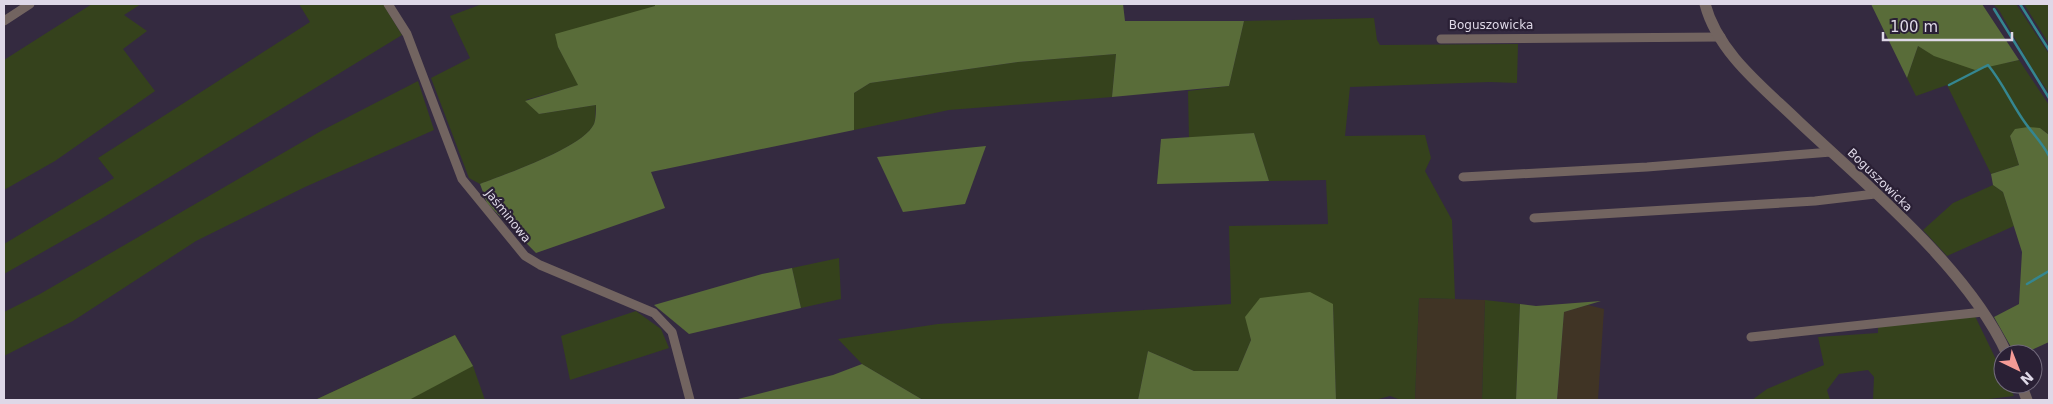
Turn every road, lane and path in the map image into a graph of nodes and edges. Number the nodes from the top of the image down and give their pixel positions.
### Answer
1 (30, 4) edge
2 (388, 4) edge
3 (1705, 4) edge
4 (4, 21) edge
5 (1721, 37) junction
6 (1441, 39) dead end
7 (1831, 152) junction
8 (1463, 177) dead end
9 (1875, 194) junction
10 (1534, 218) dead end
11 (1983, 312) junction
12 (1752, 337) dead end
13 (2001, 344) edge
14 (690, 400) edge

1 - 4 street
2 - 14 street, Jaśminowa
3 - 5 street, Boguszowicka
5 - 6 street, Boguszowicka
5 - 7 street, Boguszowicka
7 - 8 street
7 - 9 street, Boguszowicka
9 - 10 street
9 - 11 street, Boguszowicka
11 - 12 street
11 - 13 street, Boguszowicka

